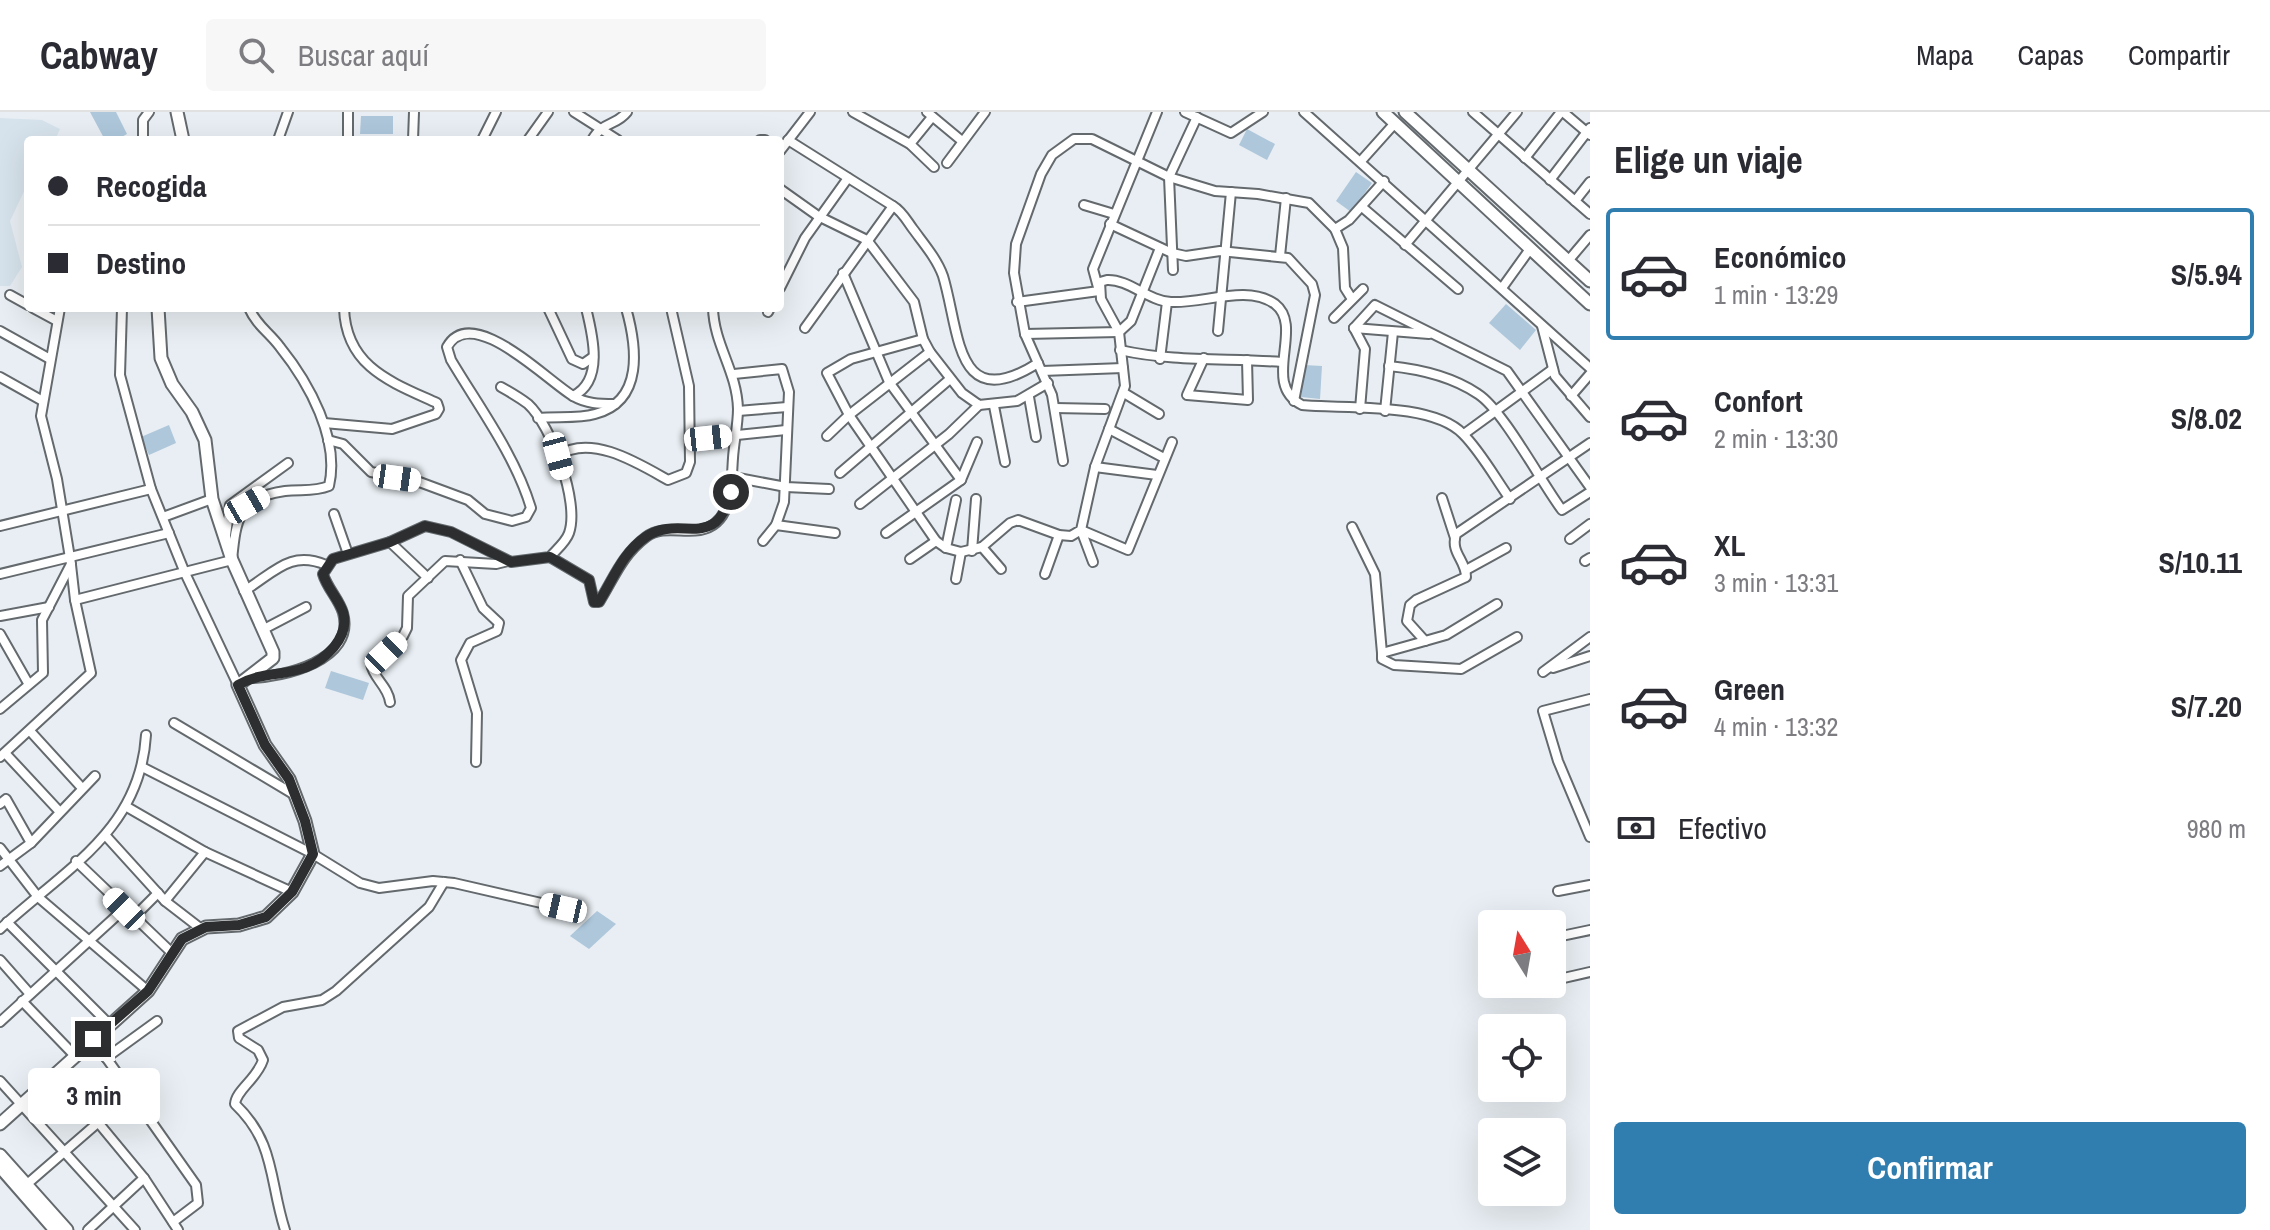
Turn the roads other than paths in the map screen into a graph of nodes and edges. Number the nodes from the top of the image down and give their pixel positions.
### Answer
1 (149, 112) edge
2 (177, 112) edge
3 (288, 112) edge
4 (348, 112) edge
5 (414, 112) edge
6 (496, 112) edge
7 (548, 112) edge
8 (574, 112) edge
9 (627, 112) edge
10 (810, 112) edge
11 (853, 112) edge
12 (1157, 112) edge
13 (1185, 112) edge
14 (1304, 112) edge
15 (1383, 112) edge
16 (1473, 112) edge
17 (1517, 112) edge
18 (1562, 112) edge
19 (982, 113) edge
20 (1408, 113) edge
21 (930, 114) edge
22 (1257, 114) edge
23 (1197, 117) junction
24 (1395, 123) junction
25 (600, 126) junction
26 (1589, 132) edge
27 (1498, 135) junction
28 (143, 136) edge
29 (182, 136) edge
30 (279, 136) edge
31 (348, 136) edge
32 (413, 136) edge
33 (484, 136) edge
34 (531, 136) edge
35 (594, 136) edge
36 (613, 136) edge
37 (788, 140) junction
38 (962, 141) junction
39 (910, 144) junction
40 (784, 146) edge
41 (1525, 158) junction
42 (1136, 161) junction
43 (1361, 161) junction
44 (947, 163) dead end
45 (934, 167) dead end
46 (1468, 172) junction
47 (1169, 177) junction
48 (848, 178) junction
49 (1550, 180) junction
50 (1384, 181) junction
51 (1590, 182) edge
52 (1459, 183) junction
53 (784, 192) edge
54 (1231, 192) junction
55 (1286, 198) junction
56 (1575, 201) junction
57 (1084, 205) dead end
58 (893, 206) junction
59 (1362, 207) junction
60 (1590, 214) edge
61 (818, 216) junction
62 (1112, 219) junction
63 (1428, 220) junction
64 (1335, 229) junction
65 (1590, 235) edge
66 (867, 240) junction
67 (1405, 245) junction
68 (1160, 248) junction
69 (1530, 249) junction
70 (1227, 252) junction
71 (1172, 253) junction
72 (1280, 256) junction
73 (1568, 261) junction
74 (1173, 270) dead end
75 (843, 273) junction
76 (784, 280) edge
77 (1590, 281) edge
78 (1502, 288) junction
79 (1363, 289) dead end
80 (1458, 289) dead end
81 (1099, 291) junction
82 (1143, 293) junction
83 (10, 295) dead end
84 (1221, 299) junction
85 (1352, 299) junction
86 (1017, 302) junction
87 (1167, 302) junction
88 (24, 303) edge
89 (1590, 304) edge
90 (40, 312) edge
91 (59, 312) edge
92 (122, 312) edge
93 (158, 312) edge
94 (251, 312) edge
95 (345, 312) edge
96 (550, 312) edge
97 (587, 312) edge
98 (627, 312) edge
99 (672, 312) edge
100 (714, 312) edge
101 (1334, 318) dead end
102 (57, 321) junction
103 (1542, 325) junction
104 (805, 328) dead end
105 (1354, 328) junction
106 (0, 331) edge
107 (1218, 331) dead end
108 (1119, 332) junction
109 (1393, 332) junction
110 (1025, 334) junction
111 (1436, 335) junction
112 (923, 339) junction
113 (1120, 350) junction
114 (873, 352) junction
115 (930, 352) junction
116 (593, 357) junction
117 (1204, 358) junction
118 (50, 359) junction
119 (1160, 359) junction
120 (1247, 360) junction
121 (1282, 362) junction
122 (1389, 366) junction
123 (1040, 367) junction
124 (1123, 368) junction
125 (1590, 368) edge
126 (1553, 369) junction
127 (734, 374) junction
128 (1590, 374) edge
129 (0, 377) edge
130 (950, 379) junction
131 (889, 382) junction
132 (1048, 383) junction
133 (501, 387) dead end
134 (1523, 392) junction
135 (1124, 393) junction
136 (573, 396) junction
137 (1571, 396) junction
138 (1029, 397) junction
139 (41, 400) junction
140 (1294, 401) junction
141 (615, 404) junction
142 (979, 405) junction
143 (994, 406) junction
144 (787, 407) junction
145 (1055, 408) junction
146 (1105, 409) dead end
147 (1360, 409) junction
148 (738, 411) junction
149 (912, 411) junction
150 (1385, 411) junction
151 (1496, 412) junction
152 (1159, 414) dead end
153 (849, 415) junction
154 (1590, 417) edge
155 (538, 418) junction
156 (324, 423) junction
157 (1109, 429) junction
158 (786, 430) junction
159 (1464, 434) junction
160 (736, 435) junction
161 (827, 436) dead end
162 (1036, 437) dead end
163 (708, 438) dead end
164 (328, 440) junction
165 (977, 442) dead end
166 (1172, 442) dead end
167 (1590, 443) edge
168 (936, 444) junction
169 (871, 446) junction
170 (558, 456) junction
171 (1164, 458) junction
172 (1570, 458) junction
173 (1063, 461) dead end
174 (1005, 462) dead end
175 (288, 463) dead end
176 (1095, 467) junction
177 (840, 473) dead end
178 (1157, 475) junction
179 (733, 477) junction
180 (896, 478) junction
181 (1539, 479) junction
182 (961, 480) junction
183 (786, 487) junction
184 (151, 489) junction
185 (829, 489) dead end
186 (1590, 490) edge
187 (1442, 498) dead end
188 (212, 499) junction
189 (976, 499) dead end
190 (1510, 499) junction
191 (956, 500) dead end
192 (860, 504) dead end
193 (918, 511) junction
194 (63, 512) junction
195 (334, 514) dead end
196 (163, 517) junction
197 (1590, 524) edge
198 (776, 525) junction
199 (0, 526) edge
200 (1352, 527) dead end
201 (1081, 530) junction
202 (169, 533) junction
203 (835, 533) dead end
204 (886, 533) dead end
205 (226, 535) junction
206 (1059, 535) junction
207 (1455, 539) junction
208 (1570, 539) dead end
209 (763, 541) dead end
210 (936, 541) junction
211 (390, 542) junction
212 (946, 548) junction
213 (1506, 548) dead end
214 (977, 549) junction
215 (961, 552) junction
216 (348, 554) junction
217 (550, 557) junction
218 (70, 559) junction
219 (910, 559) dead end
220 (232, 560) junction
221 (460, 560) junction
222 (508, 561) junction
223 (1093, 562) dead end
224 (326, 565) junction
225 (1001, 569) dead end
226 (1466, 570) junction
227 (185, 573) junction
228 (0, 574) edge
229 (1045, 574) dead end
230 (428, 578) junction
231 (956, 579) dead end
232 (244, 591) junction
233 (75, 600) junction
234 (1497, 604) dead end
235 (49, 607) junction
236 (306, 607) dead end
237 (0, 616) edge
238 (264, 629) junction
239 (0, 634) edge
240 (1517, 637) dead end
241 (1590, 637) edge
242 (1425, 641) junction
243 (1590, 647) edge
244 (1382, 653) junction
245 (12, 655) junction
246 (1590, 656) edge
247 (0, 660) edge
248 (251, 678) junction
249 (28, 683) junction
250 (238, 685) junction
251 (1590, 699) edge
252 (390, 702) dead end
253 (0, 709) edge
254 (174, 723) dead end
255 (30, 731) junction
256 (146, 735) dead end
257 (2, 755) edge
258 (476, 762) dead end
259 (144, 768) junction
260 (95, 776) dead end
261 (82, 788) junction
262 (295, 795) junction
263 (0, 804) edge
264 (127, 807) junction
265 (59, 811) junction
266 (106, 836) junction
267 (1590, 837) edge
268 (31, 843) junction
269 (0, 848) edge
270 (205, 852) junction
271 (313, 854) junction
272 (10, 861) junction
273 (76, 861) junction
274 (0, 866) edge
275 (444, 882) junction
276 (1590, 885) edge
277 (1558, 891) dead end
278 (292, 892) junction
279 (158, 893) junction
280 (38, 897) junction
281 (165, 901) junction
282 (563, 908) dead end
283 (124, 909) junction
284 (133, 918) junction
285 (3, 924) edge
286 (200, 928) junction
287 (1590, 930) edge
288 (1566, 935) edge
289 (86, 940) junction
290 (171, 952) junction
291 (0, 960) edge
292 (54, 971) junction
293 (1590, 972) edge
294 (1566, 977) edge
295 (148, 991) junction
296 (30, 994) junction
297 (22, 1001) junction
298 (157, 1021) dead end
299 (0, 1022) edge
300 (109, 1024) junction
301 (93, 1039) junction
302 (76, 1057) junction
303 (106, 1058) junction
304 (58, 1074) junction
305 (0, 1081) edge
306 (131, 1094) junction
307 (22, 1105) junction
308 (98, 1123) junction
309 (0, 1124) edge
310 (64, 1152) junction
311 (1, 1162) edge
312 (144, 1178) junction
313 (26, 1185) junction
314 (115, 1205) junction
315 (49, 1225) edge
316 (176, 1226) edge
317 (67, 1230) edge
318 (88, 1230) edge
319 (135, 1230) edge
320 (285, 1230) edge

1 - 28 street
2 - 29 street
3 - 30 street
4 - 31 street
5 - 32 street
6 - 33 street
7 - 34 street
8 - 25 street
9 - 25 street
10 - 37 street
11 - 39 street
12 - 42 street
13 - 23 street
14 - 43 street
15 - 24 street
16 - 27 street
17 - 27 street
18 - 26 street
18 - 41 street
19 - 38 street
20 - 46 street
21 - 38 street
21 - 39 street
22 - 23 street
23 - 47 street
24 - 43 street
24 - 52 street
25 - 35 street
25 - 36 street
26 - 49 street
27 - 41 street
27 - 46 street
37 - 40 street
37 - 48 street
38 - 44 street
39 - 45 street
41 - 49 street
42 - 47 street
42 - 62 street
42 - 86 street
43 - 50 street
46 - 52 street
46 - 73 street
47 - 54 street
47 - 71 street
48 - 58 street
48 - 61 street
49 - 56 street
50 - 59 street
50 - 63 street
51 - 56 street
52 - 63 street
52 - 69 street
53 - 61 street
54 - 55 street
54 - 70 street
55 - 64 street
55 - 72 street
56 - 60 street
57 - 62 street
58 - 66 street
58 - 123 street
59 - 64 street
59 - 67 street
61 - 66 street
61 - 76 street
62 - 68 street
62 - 81 street
63 - 67 street
63 - 78 street
64 - 85 street
65 - 73 street
66 - 75 street
66 - 112 street
67 - 80 street
68 - 71 street
68 - 82 street
69 - 78 street
69 - 89 street
70 - 71 street
70 - 72 street
70 - 84 street
71 - 74 street
72 - 140 street
73 - 77 street
75 - 104 street
75 - 114 street
78 - 103 street
79 - 85 street
81 - 82 street
81 - 86 street
81 - 108 street
82 - 87 street
82 - 108 street
83 - 88 street
84 - 87 street
84 - 107 street
84 - 121 street
85 - 101 street
86 - 110 street
87 - 119 street
90 - 102 street
91 - 102 street
92 - 184 street
93 - 188 street
94 - 156 street
95 - 156 street
96 - 116 street
97 - 116 street
98 - 141 street
99 - 170 street
100 - 127 street
102 - 118 street
103 - 125 street
103 - 126 street
105 - 109 street
105 - 111 street
105 - 147 street
106 - 118 street
108 - 110 street
108 - 113 street
109 - 111 street
109 - 122 street
110 - 123 street
111 - 134 street
112 - 114 street
112 - 115 street
113 - 119 street
113 - 124 street
114 - 131 street
114 - 153 street
115 - 130 street
115 - 131 street
116 - 136 street
117 - 119 street
117 - 120 street
117 - 120 street
118 - 139 street
120 - 121 street
121 - 140 street
122 - 150 street
122 - 151 street
123 - 124 street
123 - 132 street
124 - 135 street
126 - 134 street
126 - 137 street
127 - 144 street
127 - 148 street
128 - 137 street
129 - 139 street
130 - 142 street
130 - 149 street
131 - 149 street
131 - 153 street
132 - 138 street
132 - 145 street
133 - 155 street
134 - 151 street
134 - 172 street
135 - 152 street
135 - 157 street
136 - 141 street
136 - 164 street
137 - 154 street
138 - 143 street
138 - 162 street
139 - 194 street
140 - 147 street
141 - 155 street
142 - 143 street
142 - 168 street
143 - 174 street
144 - 148 street
144 - 158 street
145 - 146 street
145 - 173 street
147 - 150 street
148 - 160 street
149 - 168 street
149 - 169 street
150 - 159 street
151 - 159 street
151 - 181 street
153 - 161 street
153 - 169 street
155 - 170 street
156 - 164 street
157 - 171 street
157 - 176 street
158 - 160 street
158 - 183 street
159 - 190 street
160 - 163 street
160 - 179 street
164 - 220 street
165 - 182 street
166 - 171 street
167 - 172 street
168 - 180 street
168 - 182 street
169 - 177 street
169 - 180 street
170 - 217 street
171 - 178 street
172 - 181 street
172 - 186 street
175 - 205 street
176 - 178 street
176 - 201 street
178 - 201 street
179 - 183 street
179 - 217 street
180 - 192 street
180 - 193 street
181 - 186 street
181 - 190 street
182 - 193 street
183 - 185 street
183 - 198 street
184 - 194 street
184 - 196 street
187 - 207 street
188 - 196 street
188 - 205 street
189 - 214 street
190 - 207 street
191 - 212 street
193 - 204 street
193 - 210 street
194 - 199 street
194 - 218 street
195 - 216 street
196 - 202 street
197 - 208 street
198 - 203 street
198 - 209 street
200 - 244 street
201 - 206 street
201 - 223 street
202 - 218 street
202 - 227 street
205 - 220 street
206 - 214 street
206 - 229 street
207 - 226 street
210 - 212 street
210 - 219 street
211 - 216 street
211 - 222 street
211 - 230 street
212 - 215 street
213 - 226 street
214 - 215 street
214 - 225 street
215 - 231 street
216 - 224 street
217 - 222 street
218 - 228 street
218 - 233 street
218 - 235 street
220 - 227 street
220 - 232 street
221 - 222 street
221 - 230 street
221 - 258 street
224 - 232 street
224 - 248 street
226 - 242 street
227 - 233 street
227 - 250 street
230 - 252 street
232 - 238 street
233 - 255 street
234 - 242 street
235 - 237 street
235 - 249 street
236 - 238 street
238 - 248 street
239 - 245 street
240 - 244 street
241 - 243 street
241 - 246 street
242 - 244 street
245 - 247 street
245 - 249 street
248 - 250 street
249 - 253 street
250 - 262 street
251 - 267 street
254 - 262 street
255 - 257 street
255 - 261 street
256 - 259 street
257 - 265 street
259 - 264 street
259 - 271 street
260 - 261 street
261 - 265 street
262 - 271 street
263 - 268 street
264 - 266 street
264 - 270 street
265 - 268 street
266 - 273 street
266 - 279 street
268 - 272 street
269 - 272 street
270 - 278 street
270 - 281 street
271 - 275 street
271 - 278 street
272 - 274 street
272 - 280 street
273 - 280 street
273 - 283 street
275 - 282 street
275 - 320 street
276 - 277 street
278 - 286 street
279 - 281 street
279 - 284 street
280 - 285 street
280 - 289 street
281 - 286 street
283 - 284 street
283 - 289 street
284 - 290 street
285 - 292 street
286 - 290 street
287 - 288 street
289 - 292 street
289 - 295 street
290 - 295 street
291 - 296 street
292 - 296 street
292 - 300 street
293 - 294 street
295 - 300 street
296 - 297 street
297 - 299 street
297 - 302 street
298 - 303 street
300 - 301 street
301 - 302 street
301 - 303 street
302 - 304 street
303 - 306 street
304 - 307 street
304 - 308 street
305 - 307 street
306 - 308 street
306 - 316 street
307 - 309 street
307 - 310 street
308 - 310 street
308 - 312 street
310 - 313 street
310 - 314 street
311 - 313 street
311 - 315 street
312 - 314 street
312 - 316 street
313 - 315 street
314 - 318 street
314 - 319 street
315 - 317 street

